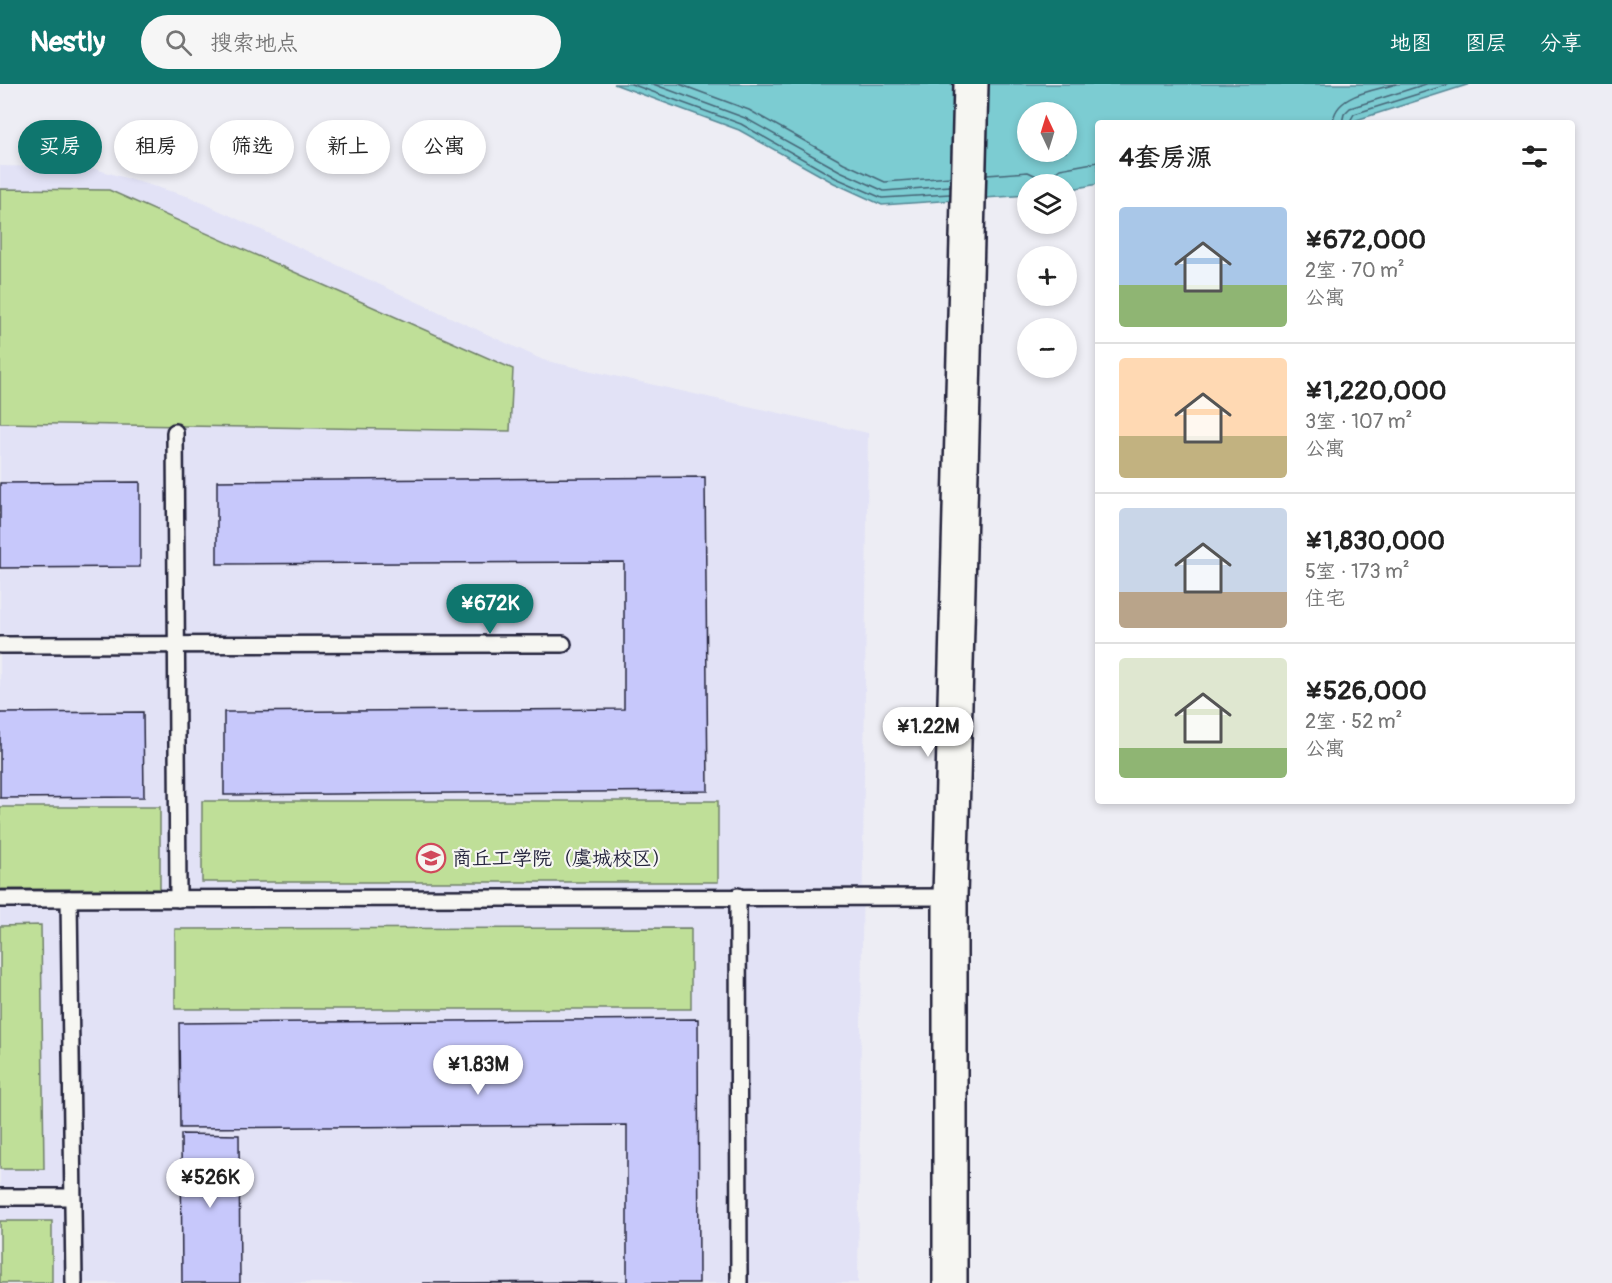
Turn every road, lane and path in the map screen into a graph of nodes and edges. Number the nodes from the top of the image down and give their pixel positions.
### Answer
1 (971, 84) edge
2 (175, 432) dead end
3 (563, 644) dead end
4 (0, 645) edge
5 (176, 645) junction
6 (738, 896) junction
7 (950, 897) junction
8 (69, 899) junction
9 (178, 899) junction
10 (0, 900) edge
11 (0, 1197) edge
12 (72, 1197) junction
13 (74, 1283) edge
14 (739, 1283) edge
15 (950, 1283) edge

1 - 7 main road
2 - 5 lane
3 - 5 lane
4 - 5 lane
5 - 9 lane
6 - 7 lane
6 - 9 lane
6 - 14 lane
7 - 15 main road
8 - 9 lane
8 - 10 lane
8 - 12 lane
11 - 12 lane
12 - 13 lane

